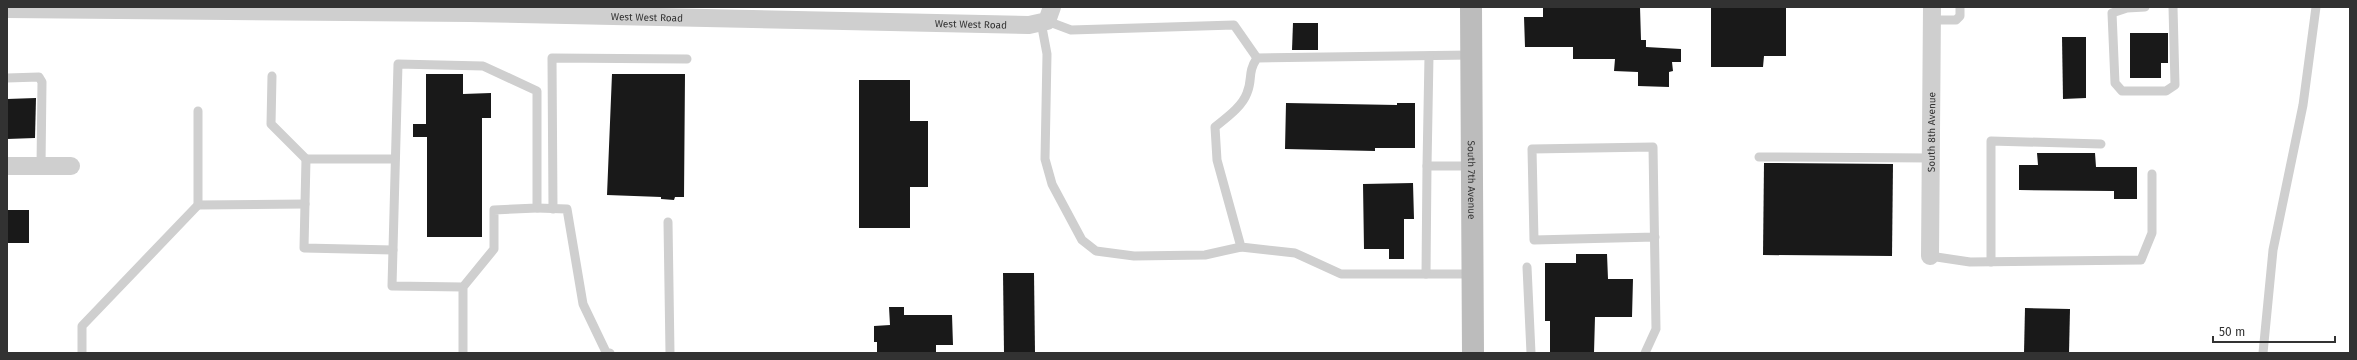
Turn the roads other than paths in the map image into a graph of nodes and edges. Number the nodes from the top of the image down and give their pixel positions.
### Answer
1 (1471, 7) edge
2 (1960, 7) edge
3 (2145, 7) edge
4 (2173, 7) edge
5 (2316, 7) edge
6 (7, 9) edge
7 (470, 10) edge
8 (741, 13) edge
9 (1932, 14) edge
10 (1047, 17) edge
11 (1471, 55) junction
12 (1429, 56) junction
13 (1257, 58) junction
14 (687, 59) dead end
15 (272, 76) dead end
16 (7, 78) edge
17 (198, 111) dead end
18 (2102, 144) dead end
19 (1759, 157) dead end
20 (1931, 158) junction
21 (395, 159) junction
22 (306, 160) junction
23 (7, 166) edge
24 (41, 166) junction
25 (71, 166) dead end
26 (1427, 166) junction
27 (1472, 166) junction
28 (2152, 174) dead end
29 (198, 204) junction
30 (305, 204) junction
31 (537, 208) junction
32 (553, 209) junction
33 (668, 222) dead end
34 (1655, 237) junction
35 (1241, 247) junction
36 (393, 250) junction
37 (1930, 256) joint
38 (1991, 262) junction
39 (1527, 267) dead end
40 (1426, 274) junction
41 (1473, 274) junction
42 (463, 287) junction
43 (82, 353) edge
44 (463, 353) edge
45 (610, 353) edge
46 (670, 353) edge
47 (1473, 353) edge
48 (1531, 353) edge
49 (1645, 353) edge
50 (2263, 353) edge

1 - 11 main road, South 7th Avenue
2 - 9 lane
3 - 4 lane
5 - 50 lane
6 - 7 street, West West Road
7 - 8 street, West West Road
8 - 10 street, West West Road
9 - 20 street, South 8th Avenue
10 - 13 lane
10 - 35 lane
11 - 12 lane
11 - 27 main road, South 7th Avenue
12 - 13 lane
12 - 26 lane
13 - 35 lane
14 - 32 lane
15 - 22 lane
16 - 24 lane
17 - 29 lane
18 - 38 lane
19 - 20 lane
20 - 37 street, South 8th Avenue
21 - 22 lane
21 - 31 lane
21 - 36 lane
22 - 30 lane
23 - 24 street
24 - 25 street
26 - 27 lane
26 - 40 lane
27 - 41 main road, South 7th Avenue
28 - 38 lane
29 - 30 lane
29 - 43 lane
30 - 36 lane
31 - 32 lane
31 - 42 lane
32 - 45 lane
33 - 46 lane
34 - 34 lane
34 - 49 lane
35 - 40 lane
36 - 42 lane
37 - 38 lane
39 - 48 lane
40 - 41 lane
41 - 47 main road, South 7th Avenue
42 - 44 lane

